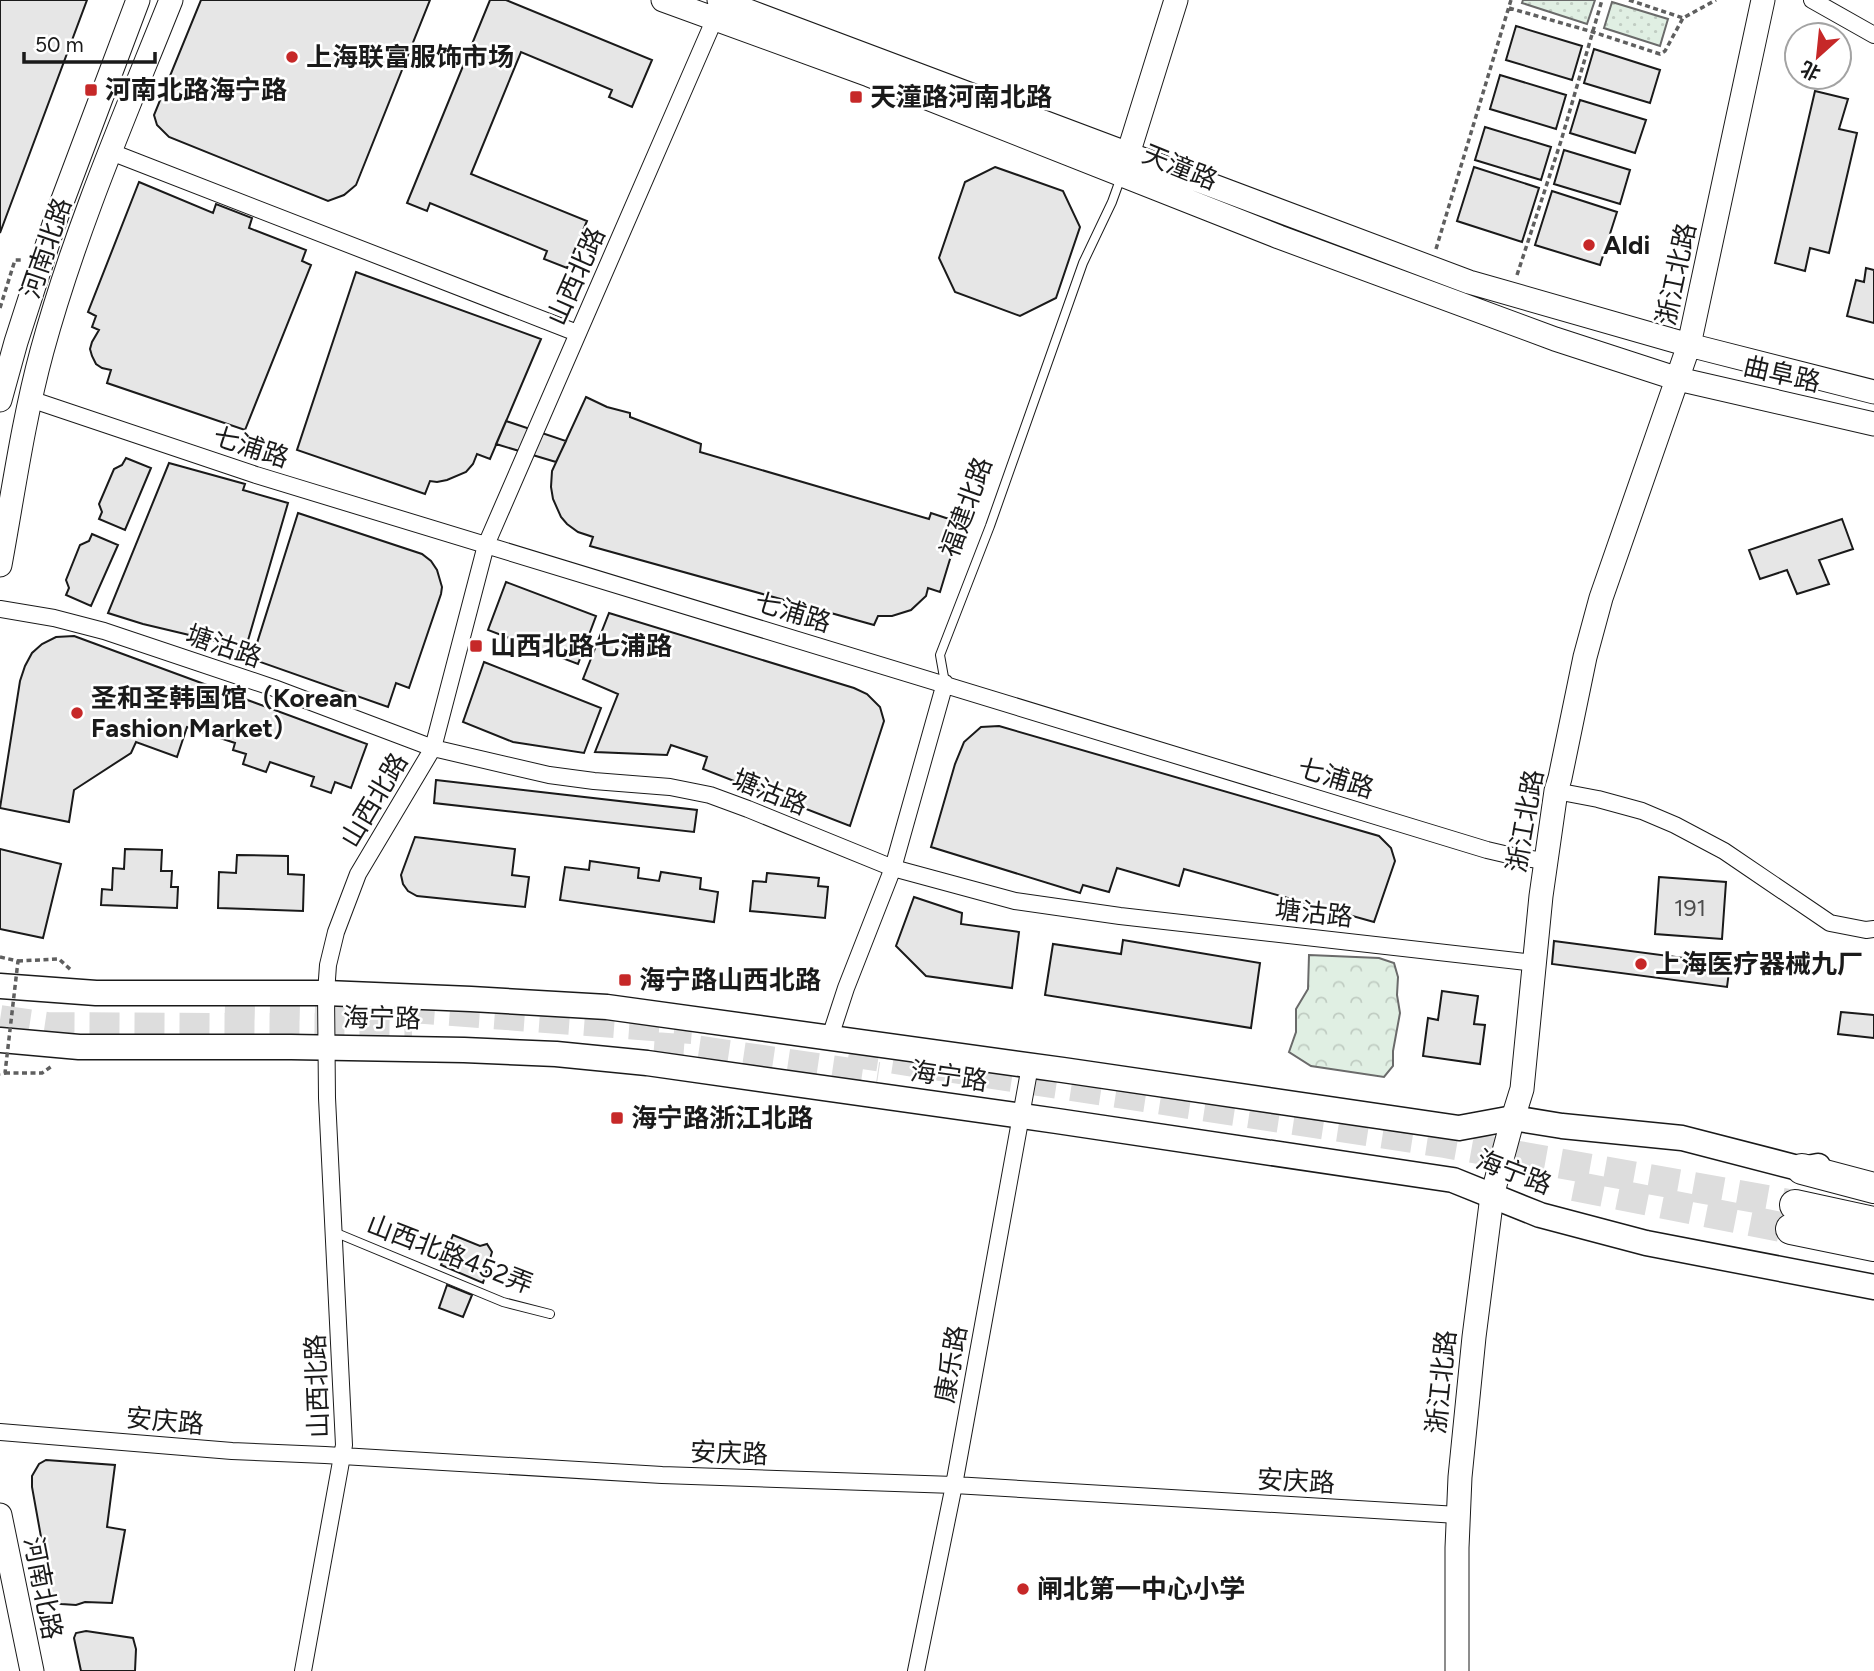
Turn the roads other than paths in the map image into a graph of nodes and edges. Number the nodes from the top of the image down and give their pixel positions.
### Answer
1 (138, 0) edge
2 (171, 0) edge
3 (663, 0) edge
4 (1176, 0) edge
5 (1763, 0) edge
6 (1812, 0) edge
7 (719, 5) edge
8 (1874, 35) edge
9 (111, 152) junction
10 (1125, 164) junction
11 (578, 333) junction
12 (1689, 345) junction
13 (1678, 379) junction
14 (1, 392) edge
15 (1874, 392) edge
16 (30, 399) junction
17 (1874, 424) edge
18 (486, 545) junction
19 (0, 565) edge
20 (0, 610) edge
21 (944, 683) junction
22 (433, 748) junction
23 (1556, 791) junction
24 (1546, 861) junction
25 (893, 868) junction
26 (1874, 929) edge
27 (1535, 963) junction
28 (0, 986) edge
29 (326, 993) junction
30 (830, 1037) junction
31 (0, 1040) edge
32 (327, 1047) junction
33 (1030, 1066) junction
34 (1021, 1116) junction
35 (1513, 1118) junction
36 (1802, 1169) junction
37 (1874, 1173) edge
38 (1874, 1188) edge
39 (1492, 1196) junction
40 (1874, 1222) edge
41 (334, 1232) junction
42 (1874, 1246) edge
43 (1874, 1287) edge
44 (550, 1314) dead end
45 (0, 1432) edge
46 (342, 1456) junction
47 (954, 1485) junction
48 (0, 1515) edge
49 (1458, 1515) junction
50 (32, 1671) edge
51 (303, 1671) edge
52 (916, 1671) edge
53 (1457, 1671) edge

1 - 14 main road, 河南北路
2 - 9 main road, 河南北路
3 - 7 main road, 天潼路
4 - 10 main road, 福建北路
5 - 12 main road, 浙江北路
6 - 8 street
7 - 10 main road, 天潼路
7 - 11 street, 山西北路
9 - 11 street
9 - 16 main road, 河南北路
10 - 12 main road, 天潼路
10 - 13 main road, 天潼路
10 - 21 lane, 福建北路
11 - 18 street, 山西北路
12 - 13 main road, 浙江北路
12 - 15 main road, 曲阜路
13 - 17 main road, 曲阜路
13 - 23 main road, 浙江北路
16 - 18 street, 七浦路
16 - 19 main road, 河南北路
18 - 21 street, 七浦路
18 - 22 street, 山西北路
20 - 22 street, 塘沽路
21 - 24 street, 七浦路
21 - 25 street, 福建北路
22 - 25 street, 塘沽路
22 - 29 street, 山西北路
23 - 24 main road, 浙江北路
23 - 26 street
24 - 27 main road, 浙江北路
25 - 27 street, 塘沽路
25 - 30 street, 福建北路
27 - 35 main road, 浙江北路
28 - 29 main road, 海宁路
29 - 30 main road, 海宁路
29 - 32 street, 山西北路
30 - 33 main road, 海宁路
31 - 32 main road, 海宁路
32 - 34 main road, 海宁路
32 - 41 street, 山西北路
33 - 34 street, 康乐路
33 - 35 main road, 海宁路
34 - 39 main road, 海宁路
34 - 47 street, 康乐路
35 - 36 main road, 海宁路
35 - 39 main road, 浙江北路
36 - 37 main road, 海宁路
36 - 38 highway
39 - 43 main road, 海宁路
39 - 49 main road, 浙江北路
40 - 42 highway
41 - 44 lane, 山西北路452弄
41 - 46 street, 山西北路
45 - 46 street, 安庆路
46 - 47 street, 安庆路
46 - 51 street, 山西北路
47 - 49 street, 安庆路
47 - 52 street, 康乐路
48 - 50 main road, 河南北路
49 - 53 main road, 浙江北路

